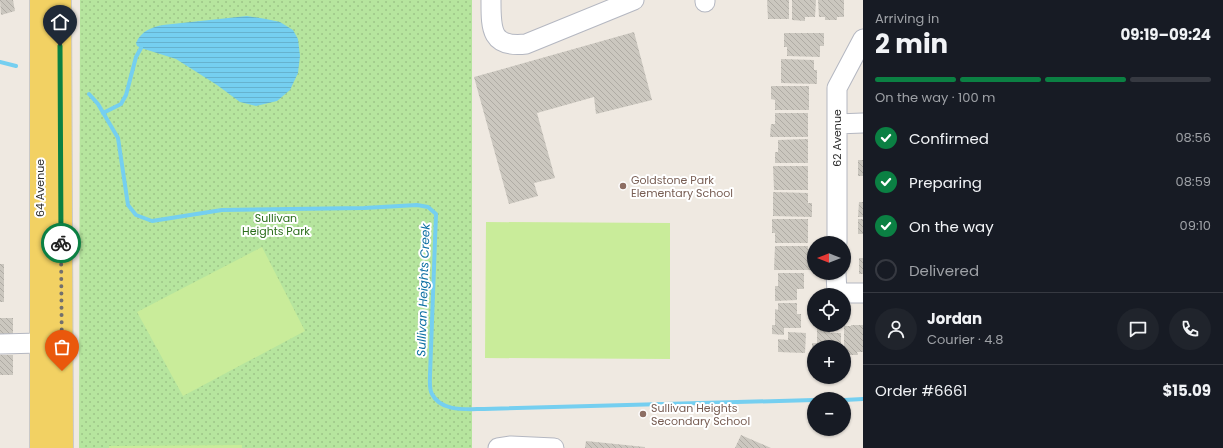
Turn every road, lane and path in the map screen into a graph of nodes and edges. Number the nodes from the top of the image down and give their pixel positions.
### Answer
1 (41, 0) edge
2 (60, 0) edge
3 (491, 0) edge
4 (634, 0) edge
5 (863, 39) edge
6 (863, 123) edge
7 (837, 124) junction
8 (837, 236) edge
9 (836, 280) edge
10 (863, 293) edge
11 (40, 343) junction
12 (0, 344) edge
13 (41, 448) edge
14 (61, 448) edge
15 (498, 448) edge
16 (554, 448) edge

1 - 11 main road, 64 Avenue
2 - 14 main road, 64 Avenue
3 - 4 street
5 - 7 street, 62 Avenue
6 - 7 street
7 - 8 street, 62 Avenue
9 - 10 street
11 - 12 street
11 - 13 main road, 64 Avenue
11 - 14 main road
15 - 16 street

